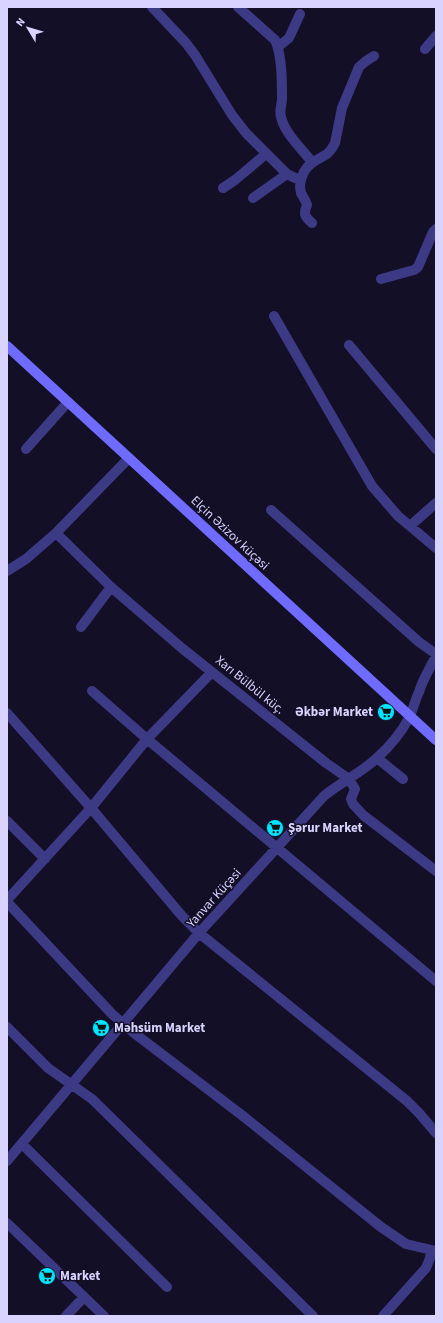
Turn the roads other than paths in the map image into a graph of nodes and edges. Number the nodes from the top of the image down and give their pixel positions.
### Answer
1 (152, 7) edge
2 (238, 7) edge
3 (249, 11) edge
4 (300, 14) dead end
5 (436, 36) edge
6 (278, 47) junction
7 (426, 49) dead end
8 (374, 56) dead end
9 (266, 154) junction
10 (312, 162) junction
11 (287, 174) junction
12 (301, 180) junction
13 (223, 188) dead end
14 (253, 198) dead end
15 (312, 223) dead end
16 (436, 229) edge
17 (381, 278) dead end
18 (274, 316) dead end
19 (349, 345) dead end
20 (7, 346) edge
21 (68, 402) junction
22 (436, 449) edge
23 (26, 450) dead end
24 (129, 458) junction
25 (436, 502) edge
26 (271, 510) dead end
27 (410, 526) junction
28 (56, 533) junction
29 (436, 548) edge
30 (7, 571) edge
31 (110, 587) junction
32 (81, 627) dead end
33 (436, 655) edge
34 (212, 672) junction
35 (92, 691) dead end
36 (7, 713) edge
37 (410, 716) junction
38 (146, 739) junction
39 (436, 740) edge
40 (377, 758) junction
41 (349, 779) junction
42 (403, 779) dead end
43 (91, 808) junction
44 (7, 821) edge
45 (277, 848) junction
46 (45, 859) junction
47 (436, 871) edge
48 (7, 901) edge
49 (199, 933) junction
50 (436, 981) edge
51 (124, 1024) junction
52 (7, 1027) edge
53 (72, 1084) junction
54 (436, 1133) edge
55 (22, 1144) junction
56 (7, 1160) edge
57 (7, 1222) edge
58 (433, 1251) edge
59 (167, 1287) dead end
60 (84, 1297) junction
61 (66, 1316) edge
62 (104, 1316) edge
63 (313, 1316) edge
64 (383, 1316) edge

1 - 9 street
2 - 3 street
3 - 6 street
4 - 6 street
5 - 7 street
6 - 10 street
8 - 10 street
9 - 11 street
9 - 13 street
10 - 12 street
11 - 12 street
11 - 14 street
12 - 15 street
16 - 17 street
18 - 27 street
19 - 22 street
20 - 21 street, Elçin Əzizov küçəsi
21 - 23 street
21 - 24 street, Elçin Əzizov küçəsi
24 - 28 street
24 - 37 street, Elçin Əzizov küçəsi
25 - 27 street
26 - 33 street
27 - 29 street
28 - 30 street
28 - 31 street, Xarı Bülbül küç.
31 - 32 street
31 - 34 street, Xarı Bülbül küç.
33 - 37 street, Yanvar Küçəsi
34 - 38 street
34 - 41 street, Xarı Bülbül küç.
35 - 38 street
36 - 43 street
37 - 39 street, Elçin Əzizov küçəsi
37 - 40 street, Yanvar Küçəsi
38 - 43 street
38 - 45 street
40 - 41 street, Yanvar Küçəsi
40 - 42 street
41 - 45 street, Yanvar Küçəsi
41 - 47 street
43 - 46 street
43 - 49 street
44 - 46 street
45 - 49 street, Yanvar Küçəsi
45 - 50 street
46 - 48 street
48 - 51 street
49 - 51 street, Yanvar Küçəsi
49 - 54 street
51 - 53 street, Yanvar Küçəsi
51 - 58 street
52 - 53 street
53 - 55 street, Yanvar Küçəsi
53 - 63 street
55 - 56 street, Yanvar Küçəsi
55 - 59 street
57 - 60 street
58 - 64 street
60 - 61 street
60 - 62 street

